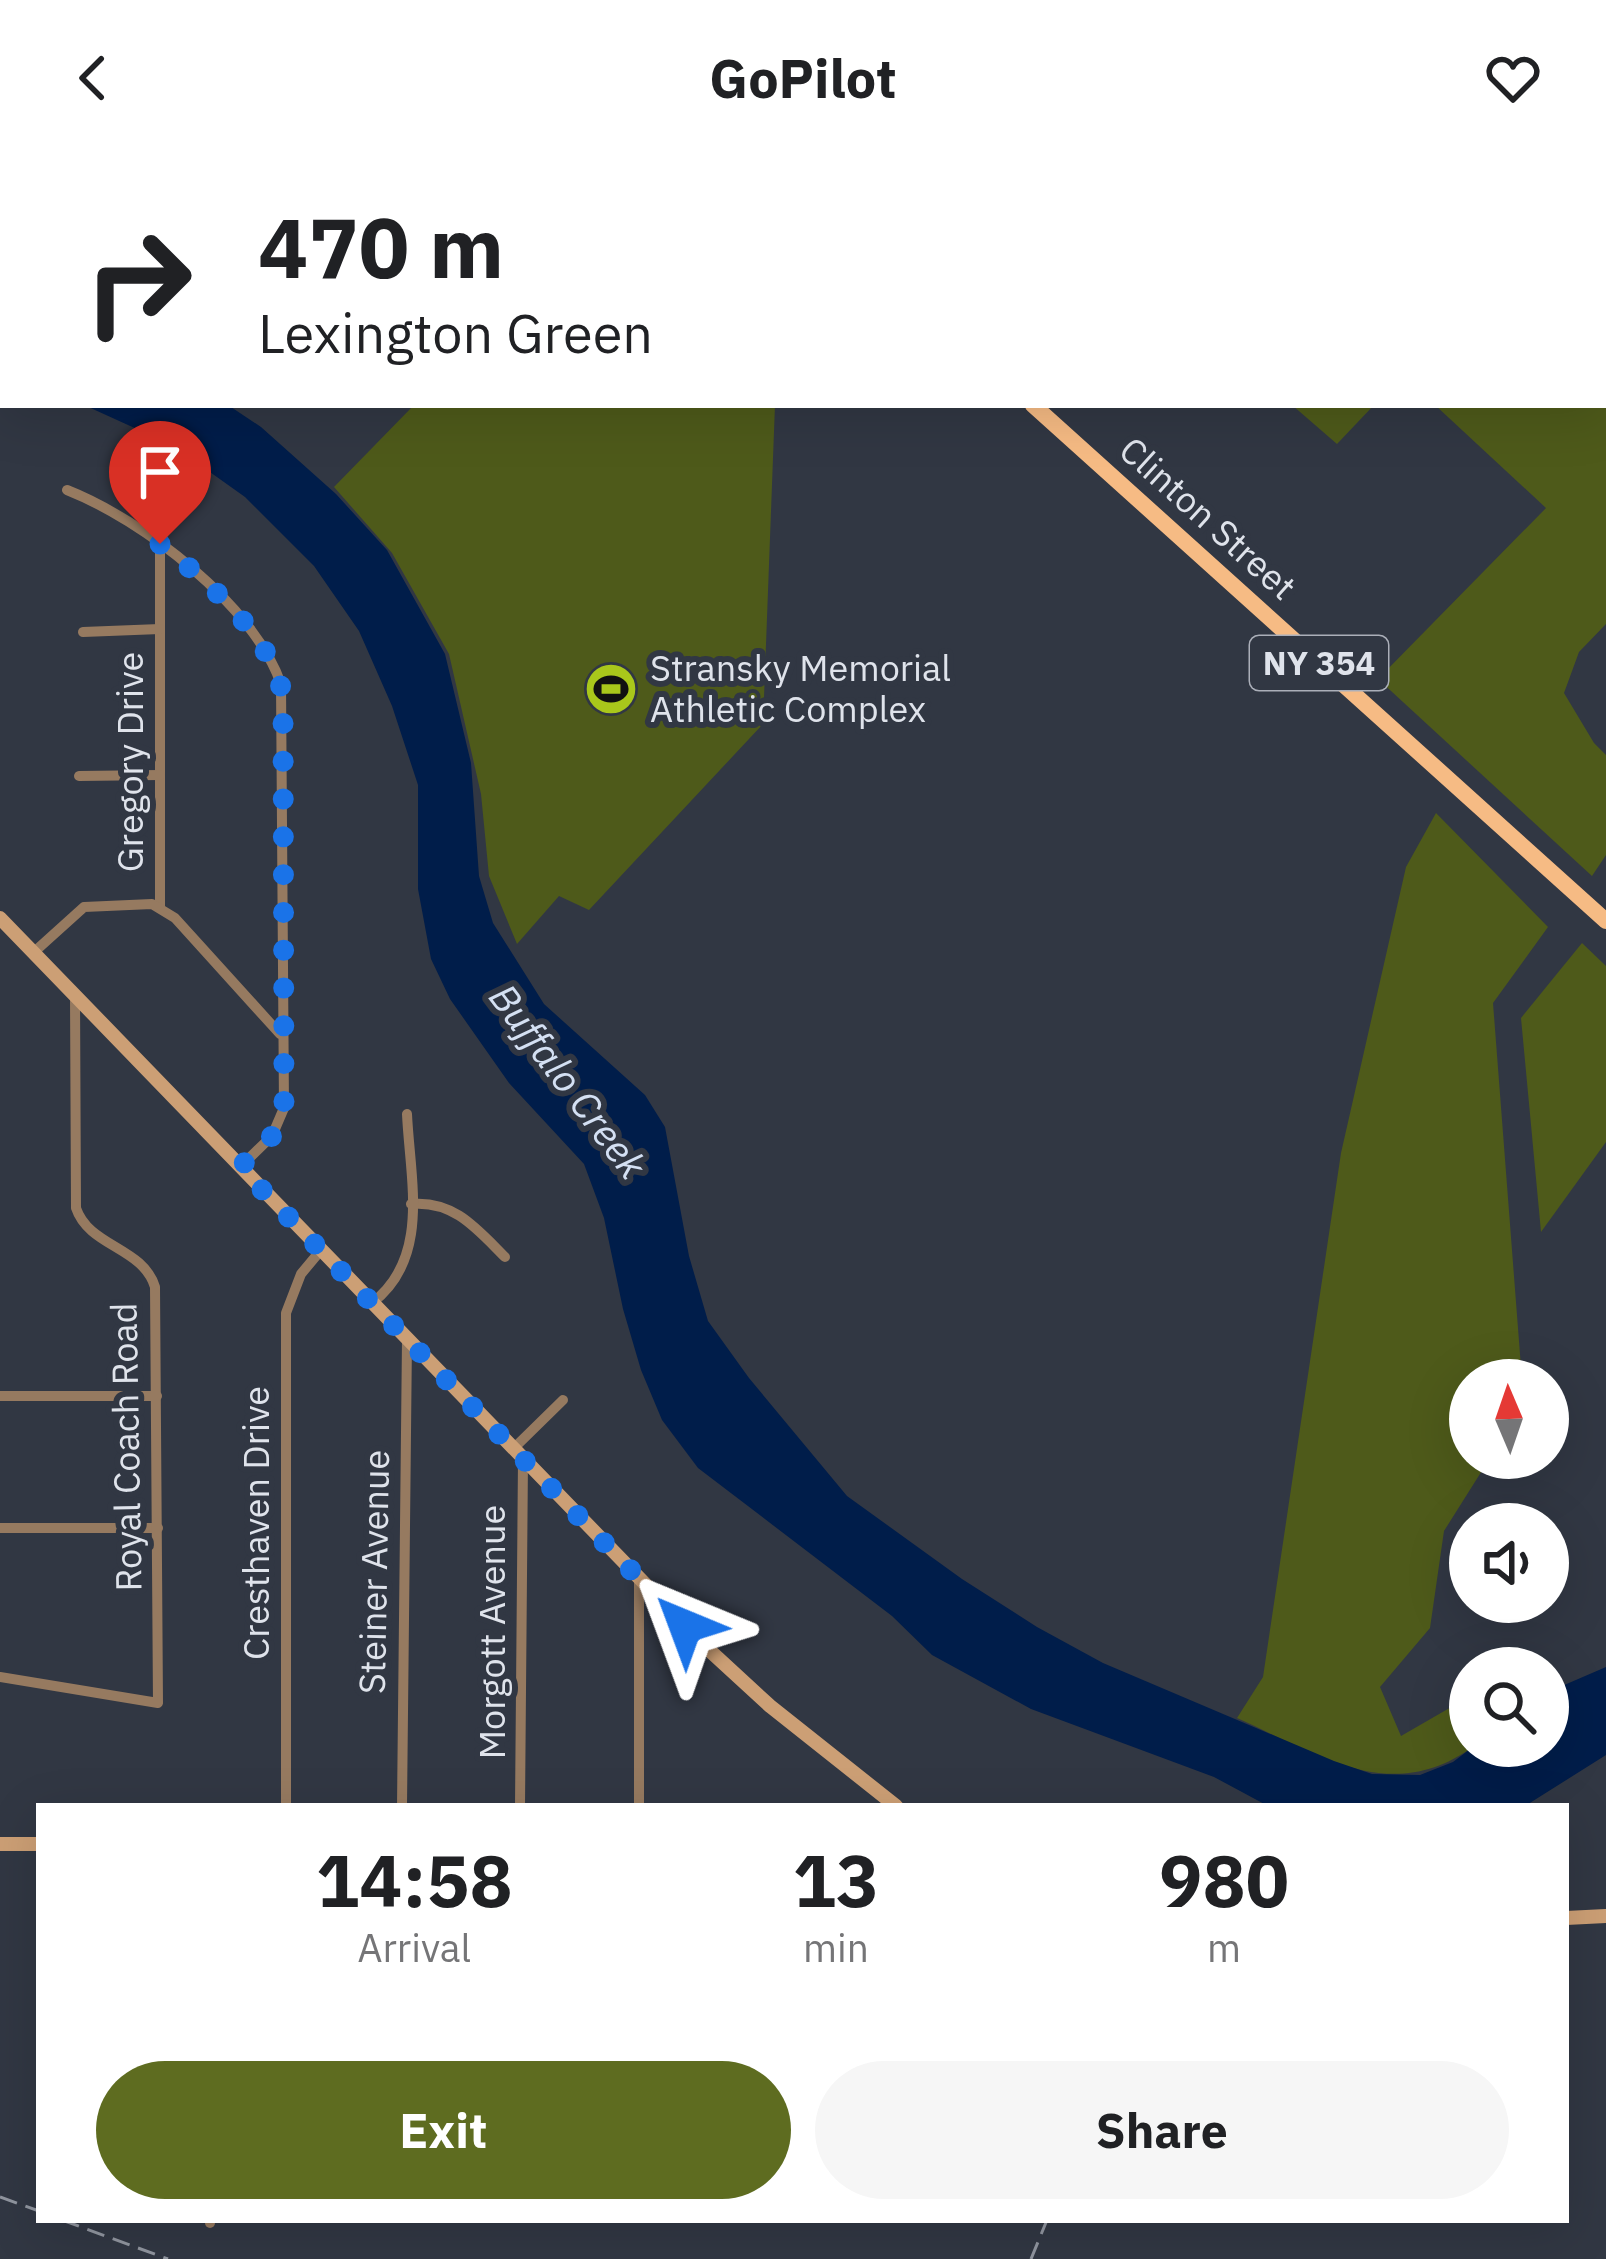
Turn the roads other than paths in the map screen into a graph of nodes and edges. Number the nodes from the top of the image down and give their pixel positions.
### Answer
1 (1036, 408) edge
2 (67, 490) dead end
3 (160, 544) junction
4 (160, 629) junction
5 (83, 632) dead end
6 (160, 775) junction
7 (79, 776) dead end
8 (160, 908) junction
9 (0, 918) edge
10 (1606, 921) edge
11 (33, 952) junction
12 (75, 996) junction
13 (283, 1045) junction
14 (407, 1114) dead end
15 (240, 1167) junction
16 (411, 1204) junction
17 (321, 1250) junction
18 (505, 1257) dead end
19 (372, 1303) junction
20 (407, 1339) junction
21 (0, 1396) edge
22 (157, 1396) junction
23 (563, 1400) dead end
24 (518, 1454) junction
25 (0, 1528) edge
26 (158, 1528) junction
27 (639, 1579) junction
28 (0, 1678) edge
29 (286, 1803) edge
30 (402, 1803) edge
31 (520, 1803) edge
32 (639, 1803) edge
33 (892, 1803) edge
34 (0, 1844) edge
35 (36, 1844) edge
36 (1606, 1916) edge
37 (1569, 1918) edge

1 - 10 main road, Clinton Street / NY 354
2 - 3 street
3 - 4 street, Gregory Drive
3 - 13 street
4 - 5 street
4 - 6 street, Gregory Drive
6 - 7 street
6 - 8 street, Gregory Drive
8 - 11 street
8 - 13 street
9 - 11 street
11 - 12 street
12 - 15 street
12 - 22 street, Royal Coach Road
13 - 15 street
14 - 16 street
15 - 17 street
16 - 18 street
16 - 19 street
17 - 19 street
17 - 29 street, Cresthaven Drive
19 - 20 street
20 - 24 street
20 - 30 street, Steiner Avenue
21 - 22 street
22 - 26 street, Royal Coach Road
23 - 24 street
24 - 27 street
24 - 31 street, Morgott Avenue
25 - 26 street
26 - 28 street, Royal Coach Road
27 - 32 street
27 - 33 street
34 - 35 street
36 - 37 street

